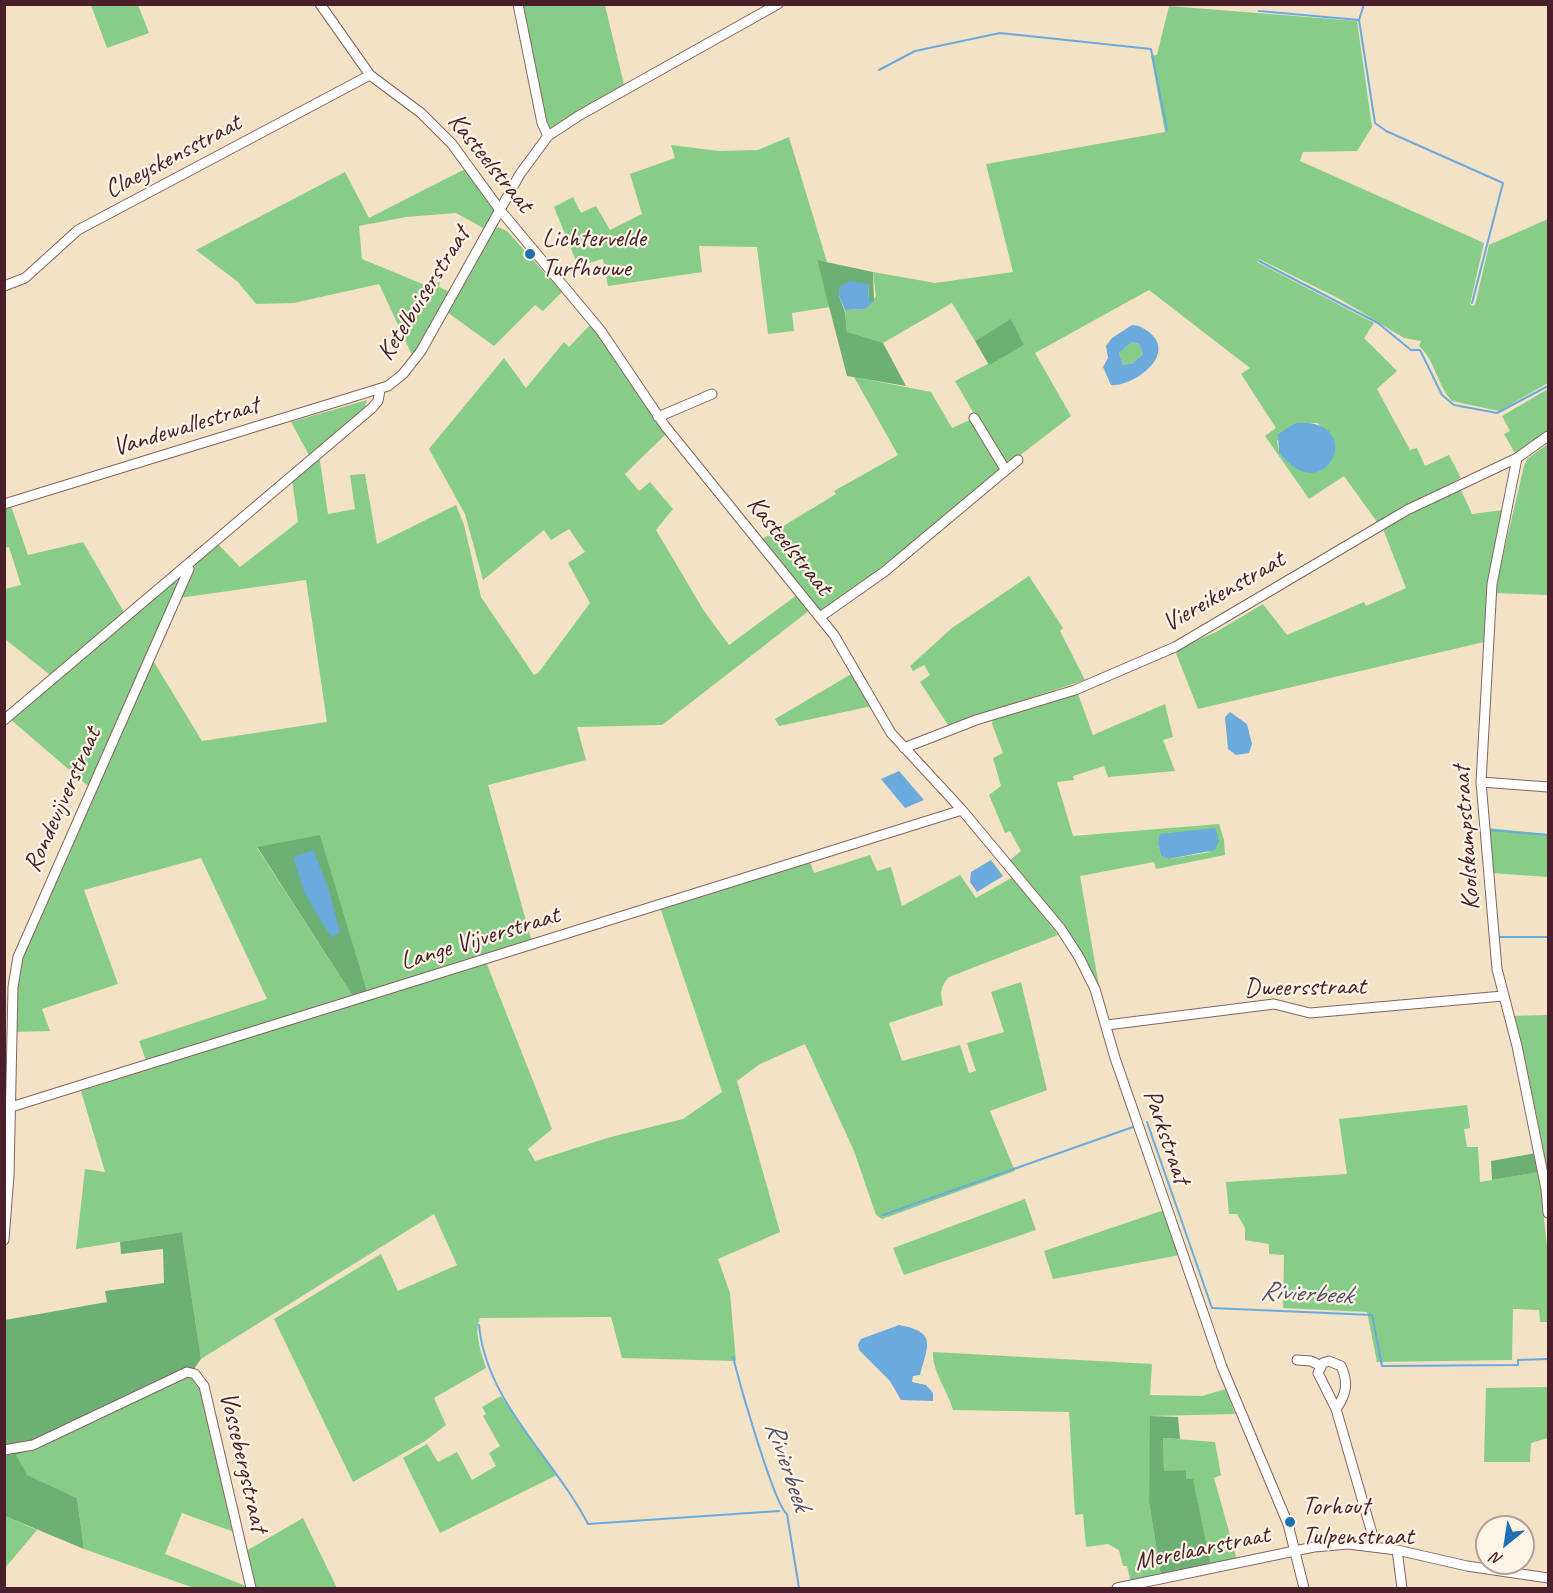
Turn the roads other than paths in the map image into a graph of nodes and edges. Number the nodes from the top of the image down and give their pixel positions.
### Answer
1 (320, 4) edge
2 (518, 4) edge
3 (778, 4) edge
4 (370, 75) junction
5 (548, 136) junction
6 (500, 210) junction
7 (4, 286) edge
8 (380, 390) junction
9 (712, 394) dead end
10 (658, 417) junction
11 (974, 418) dead end
12 (1548, 436) edge
13 (1517, 458) junction
14 (1018, 460) dead end
15 (1005, 470) junction
16 (4, 504) edge
17 (187, 566) junction
18 (820, 616) junction
19 (4, 720) edge
20 (904, 748) junction
21 (1481, 782) junction
22 (1548, 787) edge
23 (962, 810) junction
24 (1503, 996) junction
25 (1107, 1025) junction
26 (11, 1107) junction
27 (1548, 1213) edge
28 (4, 1240) edge
29 (1296, 1360) dead end
30 (1321, 1366) junction
31 (1336, 1409) junction
32 (4, 1450) edge
33 (1376, 1546) junction
34 (1397, 1550) junction
35 (1295, 1551) junction
36 (1548, 1578) edge
37 (251, 1588) edge
38 (1118, 1588) edge
39 (1304, 1588) edge
40 (1402, 1588) edge

1 - 4 street, Kasteelstraat
2 - 5 street
3 - 5 street, Ketelbuiserstraat
4 - 6 street, Kasteelstraat
4 - 7 street, Claeyskensstraat
5 - 6 street, Ketelbuiserstraat
6 - 8 street, Ketelbuiserstraat
6 - 10 street, Kasteelstraat
8 - 16 street, Vandewallestraat
8 - 17 street, Ketelbuiserstraat
9 - 10 street
10 - 18 street, Kasteelstraat
11 - 15 street
12 - 13 street, Viereikenstraat
13 - 20 street, Viereikenstraat
13 - 21 street, Koolskampstraat
14 - 15 street, Kasteelstraat
15 - 18 street, Kasteelstraat
17 - 19 street, Ketelbuiserstraat
17 - 26 street, Rondevijverstraat
18 - 20 street, Kasteelstraat
20 - 23 street, Parkstraat
21 - 22 street
21 - 24 street, Koolskampstraat
23 - 25 street, Parkstraat
23 - 26 street, Lange Vijverstraat
24 - 25 street, Dweersstraat
24 - 27 street, Koolskampstraat
25 - 35 street, Parkstraat
26 - 28 street, Rondevijverstraat
29 - 30 street
30 - 31 street
30 - 31 street
31 - 33 street
32 - 37 street, Vossebergstraat
33 - 34 street, Merelaarstraat
33 - 35 street, Merelaarstraat
34 - 36 street, Merelaarstraat
34 - 40 street
35 - 38 street, Merelaarstraat
35 - 39 street, Parkstraat

